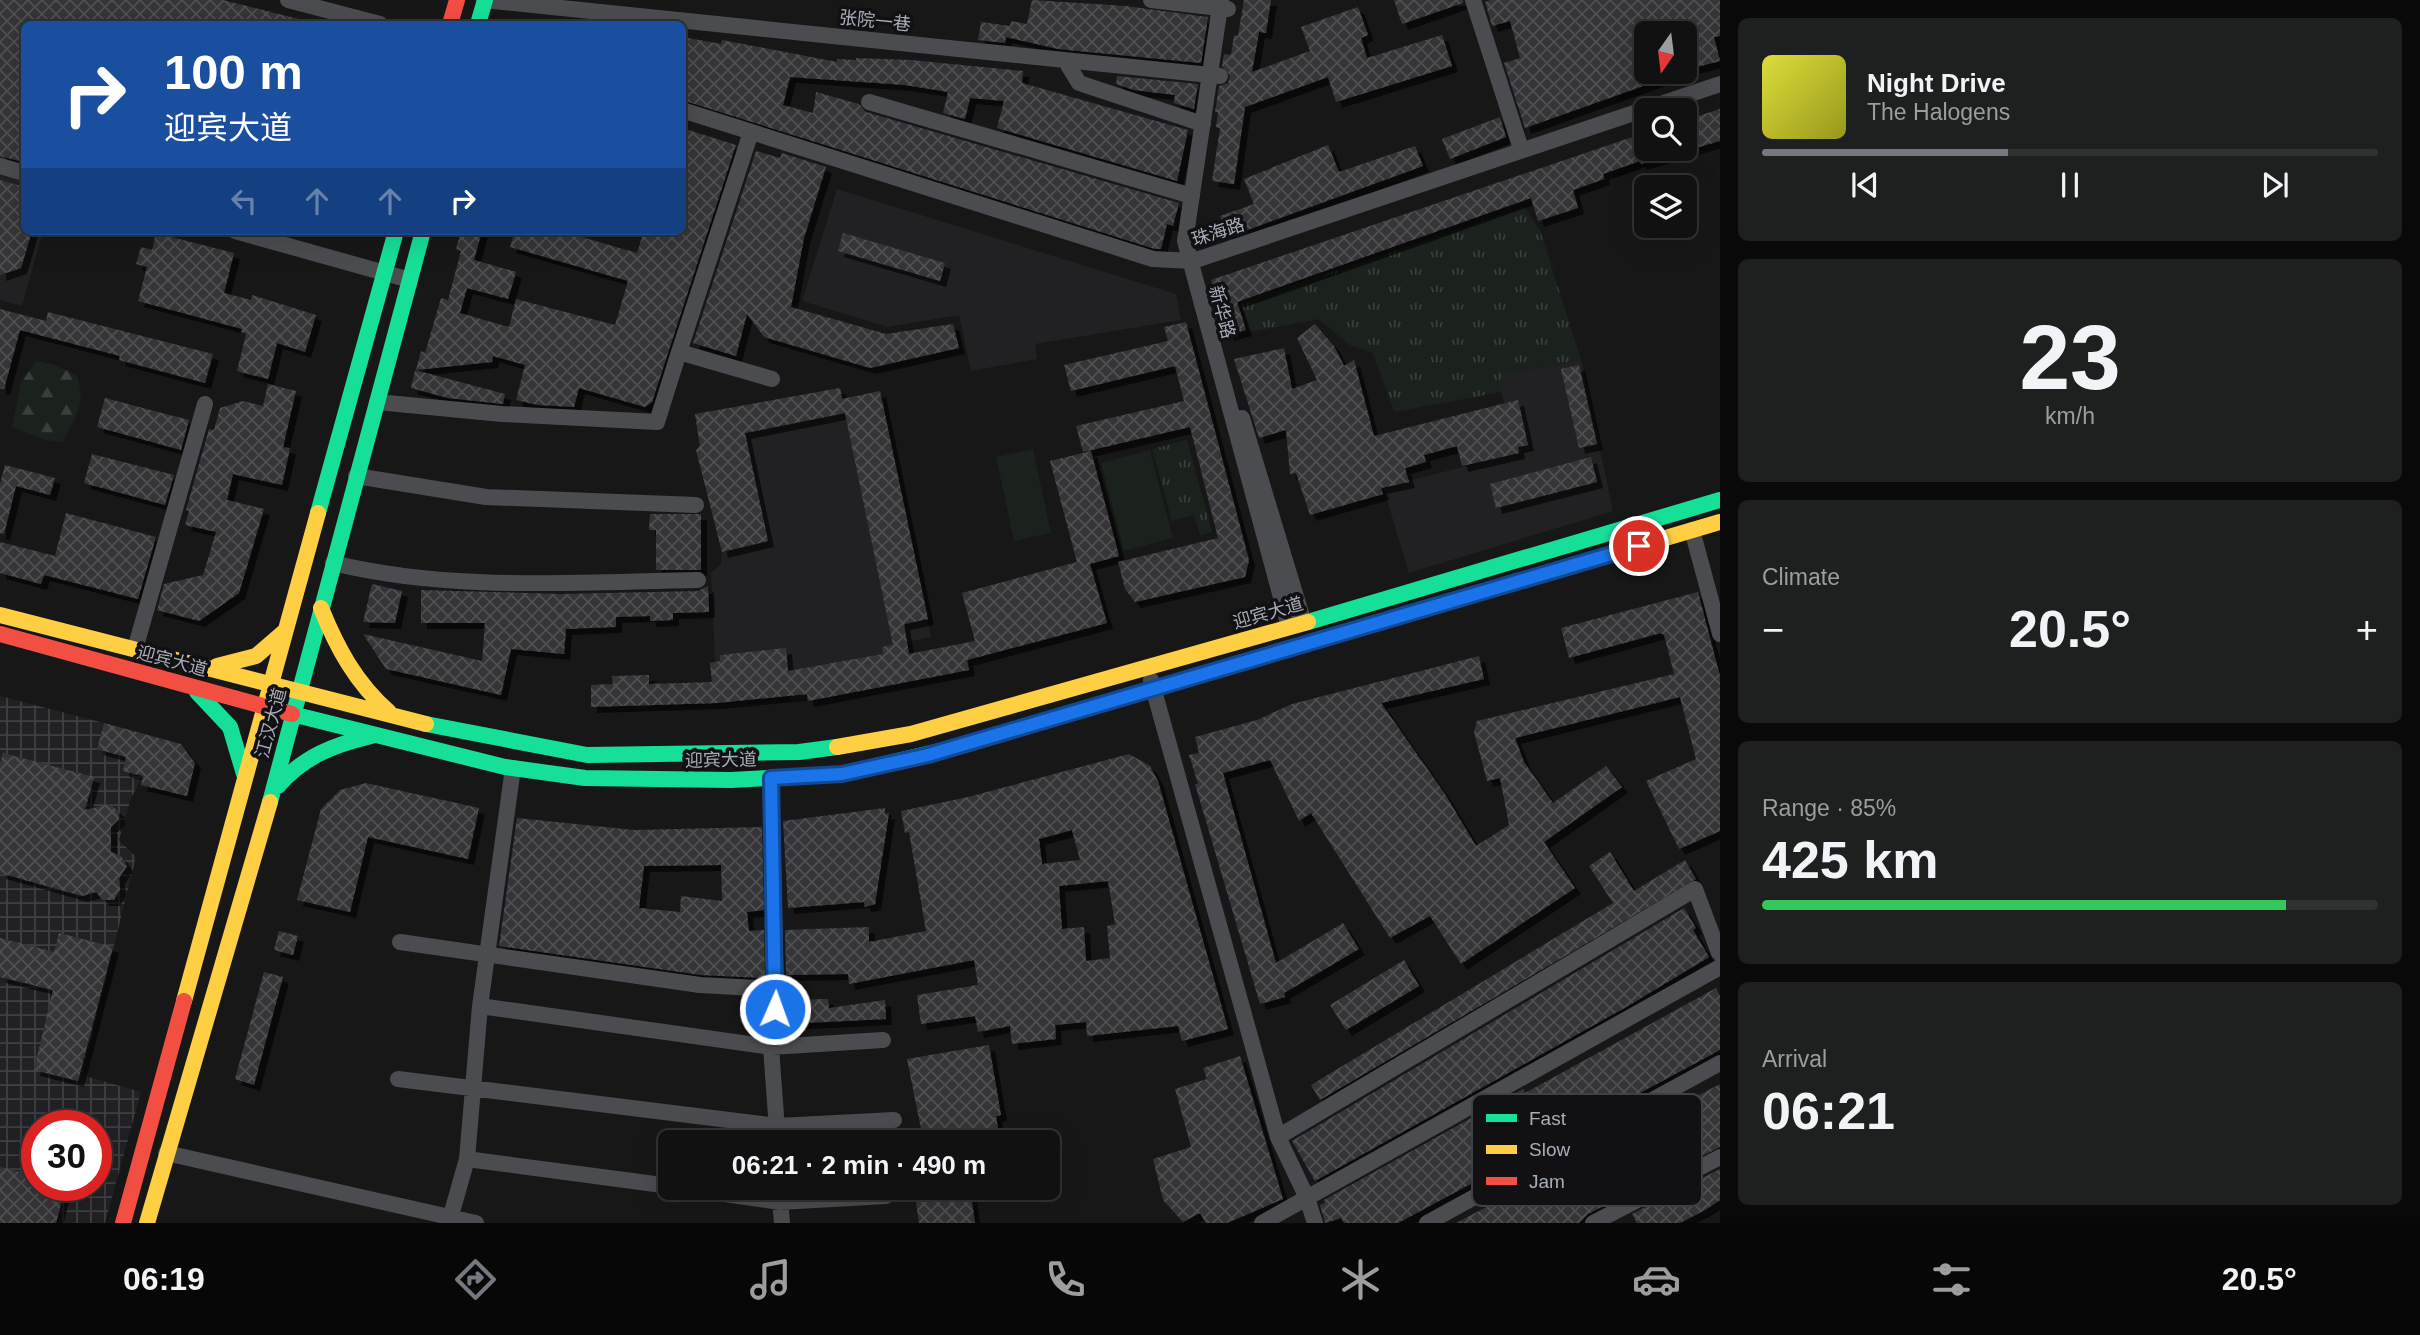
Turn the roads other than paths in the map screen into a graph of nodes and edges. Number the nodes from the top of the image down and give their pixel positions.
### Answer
1 (288, 0) edge
2 (457, 0) edge
3 (1151, 0) edge
4 (1187, 0) edge
5 (1473, 0) edge
6 (484, 2) edge
7 (1226, 4) edge
8 (368, 21) edge
9 (451, 21) edge
10 (479, 21) edge
11 (646, 21) edge
12 (669, 21) edge
13 (686, 23) edge
14 (686, 26) edge
15 (1068, 65) junction
16 (1215, 77) junction
17 (1720, 87) edge
18 (1689, 98) edge
19 (869, 103) dead end
20 (686, 114) edge
21 (1634, 117) edge
22 (1203, 124) junction
23 (750, 135) junction
24 (1521, 149) junction
25 (0, 166) edge
26 (21, 172) edge
27 (1192, 196) junction
28 (249, 235) edge
29 (422, 235) edge
30 (395, 238) edge
31 (418, 251) junction
32 (1192, 263) junction
33 (385, 274) junction
34 (410, 280) junction
35 (375, 310) junction
36 (400, 316) junction
37 (679, 352) junction
38 (772, 379) dead end
39 (377, 402) junction
40 (205, 404) dead end
41 (356, 476) junction
42 (1720, 499) edge
43 (696, 505) dead end
44 (1720, 522) edge
45 (1692, 530) junction
46 (333, 563) junction
47 (698, 580) dead end
48 (321, 608) junction
49 (0, 615) edge
50 (1297, 625) junction
51 (287, 628) junction
52 (0, 634) edge
53 (1720, 634) edge
54 (135, 649) junction
55 (204, 667) junction
56 (1148, 667) junction
57 (189, 685) junction
58 (271, 685) junction
59 (1154, 690) junction
60 (299, 693) junction
61 (265, 706) junction
62 (293, 714) junction
63 (394, 717) junction
64 (372, 736) junction
65 (513, 768) junction
66 (771, 778) junction
67 (245, 779) junction
68 (272, 795) junction
69 (400, 942) dead end
70 (488, 952) junction
71 (1720, 957) edge
72 (776, 989) junction
73 (480, 1006) junction
74 (883, 1040) dead end
75 (771, 1046) junction
76 (1720, 1063) edge
77 (398, 1079) dead end
78 (472, 1087) junction
79 (1485, 1094) edge
80 (1663, 1094) edge
81 (1472, 1102) edge
82 (894, 1120) dead end
83 (746, 1130) edge
84 (778, 1130) edge
85 (817, 1130) edge
86 (1278, 1137) junction
87 (166, 1153) junction
88 (1720, 1157) edge
89 (467, 1158) junction
90 (1702, 1166) edge
91 (658, 1184) edge
92 (1307, 1198) junction
93 (1472, 1198) edge
94 (780, 1200) edge
95 (1626, 1206) edge
96 (450, 1219) junction
97 (123, 1223) edge
98 (147, 1223) edge
99 (476, 1223) edge
100 (782, 1223) edge
101 (1262, 1223) edge
102 (1315, 1223) edge
103 (1427, 1223) edge
104 (1593, 1223) edge

1 - 8 street
2 - 9 main road
3 - 7 street
4 - 7 street
5 - 24 street
6 - 10 main road
6 - 11 street
6 - 12 street, 张院一巷
7 - 16 street, 新华路
13 - 16 street, 张院一巷
14 - 15 street, 张院一巷
15 - 16 street, 张院一巷
15 - 22 street
16 - 22 street, 新华路
16 - 32 street, 新华路
17 - 18 street, 珠海路
17 - 24 street, 珠海路
19 - 27 street
20 - 23 street, 珠海路
21 - 32 street, 珠海路
22 - 27 street, 新华路
23 - 32 street, 珠海路
23 - 37 street
24 - 32 street, 珠海路
25 - 26 street
27 - 32 street, 新华路
28 - 33 street
29 - 31 main road, 江汉大道
30 - 31 main road
30 - 33 main road, 江汉大道
31 - 34 main road, 江汉大道
32 - 50 street, 新华路
33 - 34 street
33 - 35 main road, 江汉大道
34 - 36 main road, 江汉大道
35 - 36 main road
35 - 51 main road, 江汉大道
36 - 39 main road, 江汉大道
37 - 38 street
37 - 39 street
39 - 41 main road, 江汉大道
40 - 54 street
41 - 43 street
41 - 46 main road, 江汉大道
42 - 50 main road, 迎宾大道
44 - 45 main road, 迎宾大道
45 - 53 street
45 - 59 main road, 迎宾大道
46 - 47 street
46 - 48 main road, 江汉大道
48 - 60 main road, 江汉大道
48 - 63 main road
49 - 54 main road, 迎宾大道
50 - 56 main road, 迎宾大道
51 - 55 main road
51 - 58 main road, 江汉大道
52 - 57 main road, 迎宾大道
54 - 55 main road, 迎宾大道
55 - 58 main road, 迎宾大道
56 - 59 street
56 - 63 main road, 迎宾大道
57 - 61 main road, 迎宾大道
57 - 67 main road
58 - 60 main road, 迎宾大道
58 - 61 main road, 江汉大道
59 - 66 main road, 迎宾大道
59 - 86 street
60 - 62 main road, 江汉大道
60 - 63 main road, 迎宾大道
61 - 62 main road, 迎宾大道
61 - 67 main road, 江汉大道
62 - 64 main road, 迎宾大道
62 - 68 main road, 江汉大道
64 - 65 main road, 迎宾大道
64 - 68 main road
65 - 66 main road, 迎宾大道
65 - 70 street
66 - 72 street
67 - 97 main road, 江汉大道
68 - 87 main road, 江汉大道
69 - 70 street
70 - 72 street
70 - 73 street
71 - 79 street
71 - 86 street
72 - 75 street
73 - 75 street
73 - 78 street
74 - 75 street
75 - 84 street
76 - 80 street
77 - 78 street
78 - 83 street
78 - 89 street
81 - 92 street
82 - 85 street
86 - 92 street
87 - 96 street
87 - 98 main road, 江汉大道
88 - 90 street
89 - 91 street
89 - 96 street
92 - 101 street
92 - 102 street
93 - 103 street
94 - 100 street
95 - 104 street
96 - 99 street

